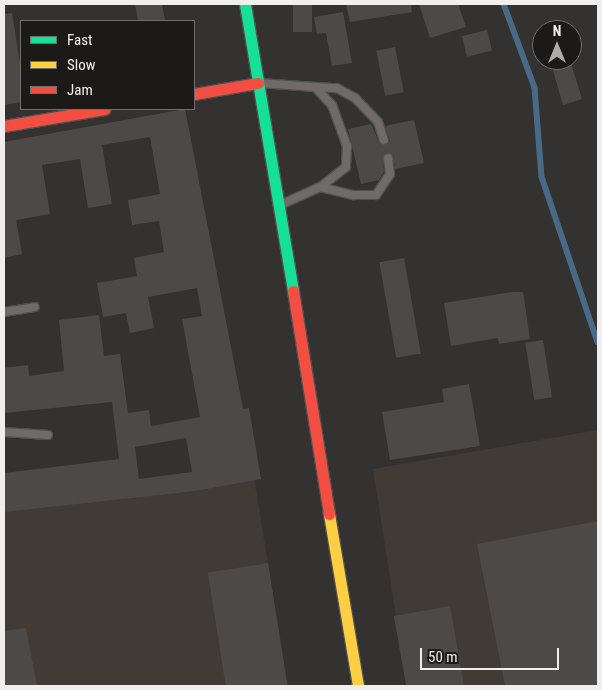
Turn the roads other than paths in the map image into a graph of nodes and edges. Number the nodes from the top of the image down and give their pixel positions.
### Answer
1 (245, 4) edge
2 (258, 83) junction
3 (316, 87) junction
4 (195, 94) edge
5 (99, 110) edge
6 (4, 126) edge
7 (384, 140) dead end
8 (388, 158) dead end
9 (320, 187) junction
10 (278, 205) junction
11 (35, 307) dead end
12 (4, 312) edge
13 (4, 432) edge
14 (48, 435) dead end
15 (358, 686) edge

1 - 2 main road
2 - 3 lane
2 - 4 main road
2 - 10 main road
3 - 7 lane
3 - 9 lane
5 - 6 main road
8 - 9 lane
9 - 10 lane
10 - 15 main road
11 - 12 lane
13 - 14 lane

